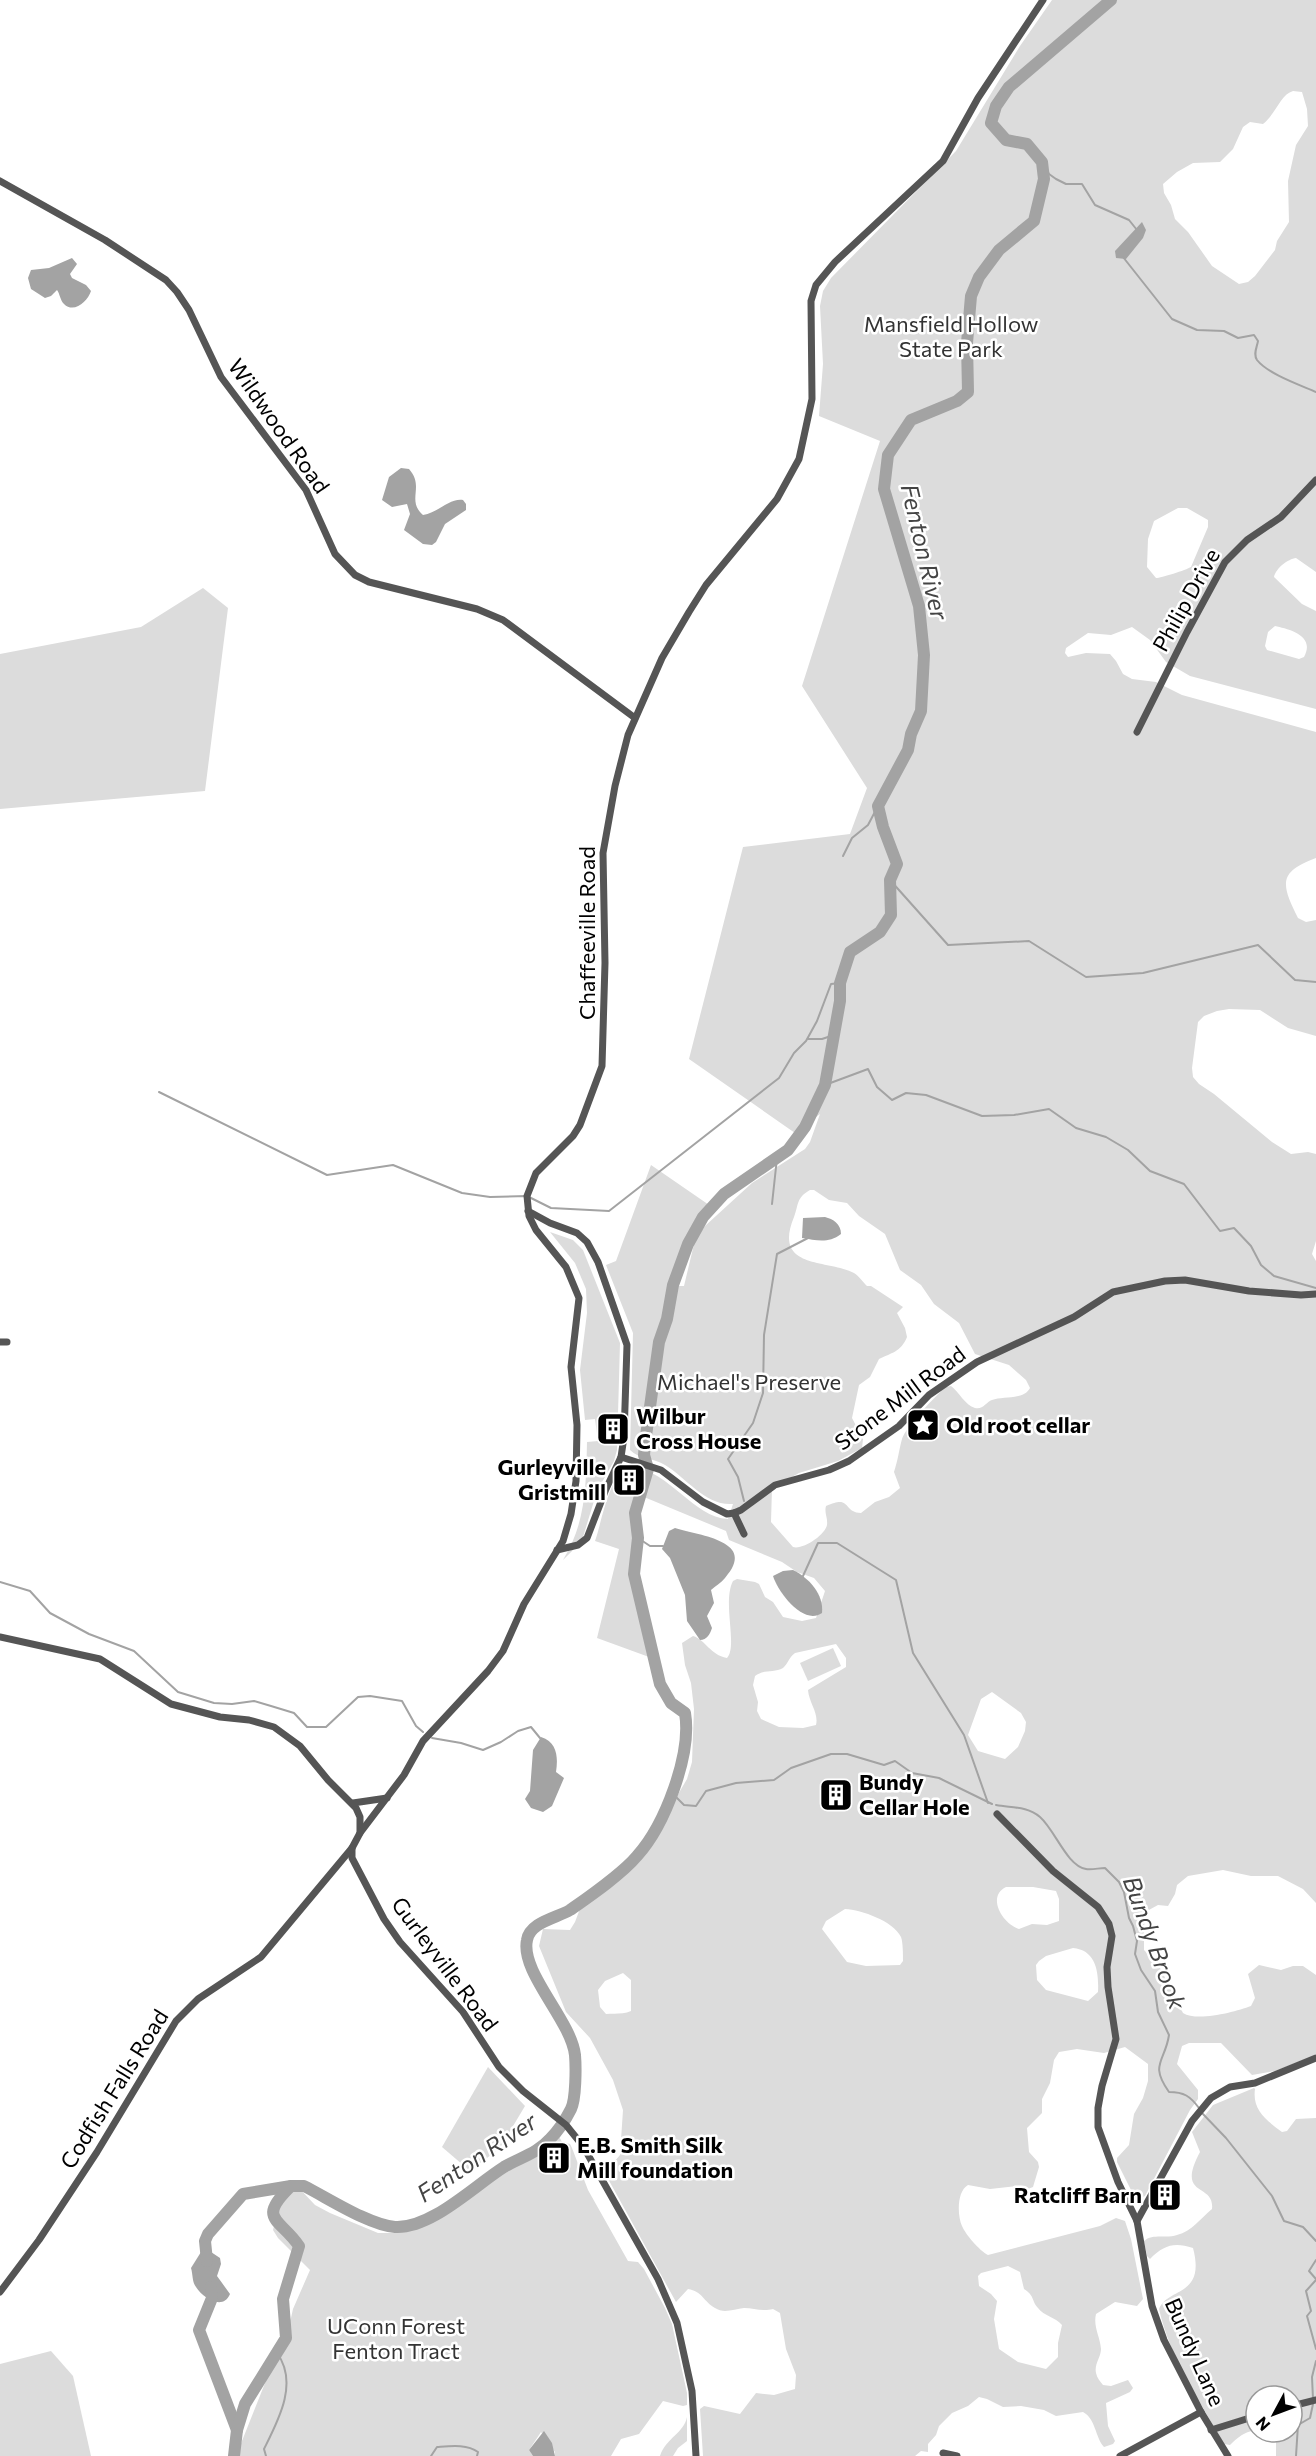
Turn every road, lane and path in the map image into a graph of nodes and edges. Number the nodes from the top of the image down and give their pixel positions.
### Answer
1 (1043, 0) edge
2 (0, 181) edge
3 (1316, 480) edge
4 (635, 718) junction
5 (1137, 732) dead end
6 (528, 1211) junction
7 (1316, 1294) edge
8 (621, 1457) junction
9 (734, 1513) junction
10 (744, 1534) dead end
11 (557, 1550) junction
12 (0, 1636) edge
13 (387, 1798) junction
14 (353, 1803) junction
15 (997, 1814) dead end
16 (360, 1833) junction
17 (352, 1848) junction
18 (1316, 2058) edge
19 (1137, 2221) junction
20 (0, 2292) edge
21 (1201, 2412) junction
22 (1244, 2420) edge
23 (1211, 2430) junction
24 (943, 2453) dead end
25 (696, 2456) edge
26 (957, 2456) edge
27 (1120, 2456) edge
28 (1228, 2456) edge

1 - 4 street, Chaffeeville Road
2 - 4 street, Wildwood Road
3 - 5 street, Philip Drive
4 - 6 street, Chaffeeville Road
6 - 8 street
6 - 11 street
7 - 9 street, Stone Mill Road
8 - 9 street
8 - 11 street
9 - 10 street
11 - 13 street
12 - 14 street
13 - 14 street
13 - 16 street
14 - 16 street
15 - 19 street, Bundy Lane
16 - 17 street
17 - 20 street, Codfish Falls Road
17 - 25 street, Gurleyville Road
18 - 19 street
19 - 21 street, Bundy Lane
21 - 23 street, Bundy Lane
21 - 27 street
22 - 23 street
23 - 28 street, Bundy Lane
24 - 26 street

